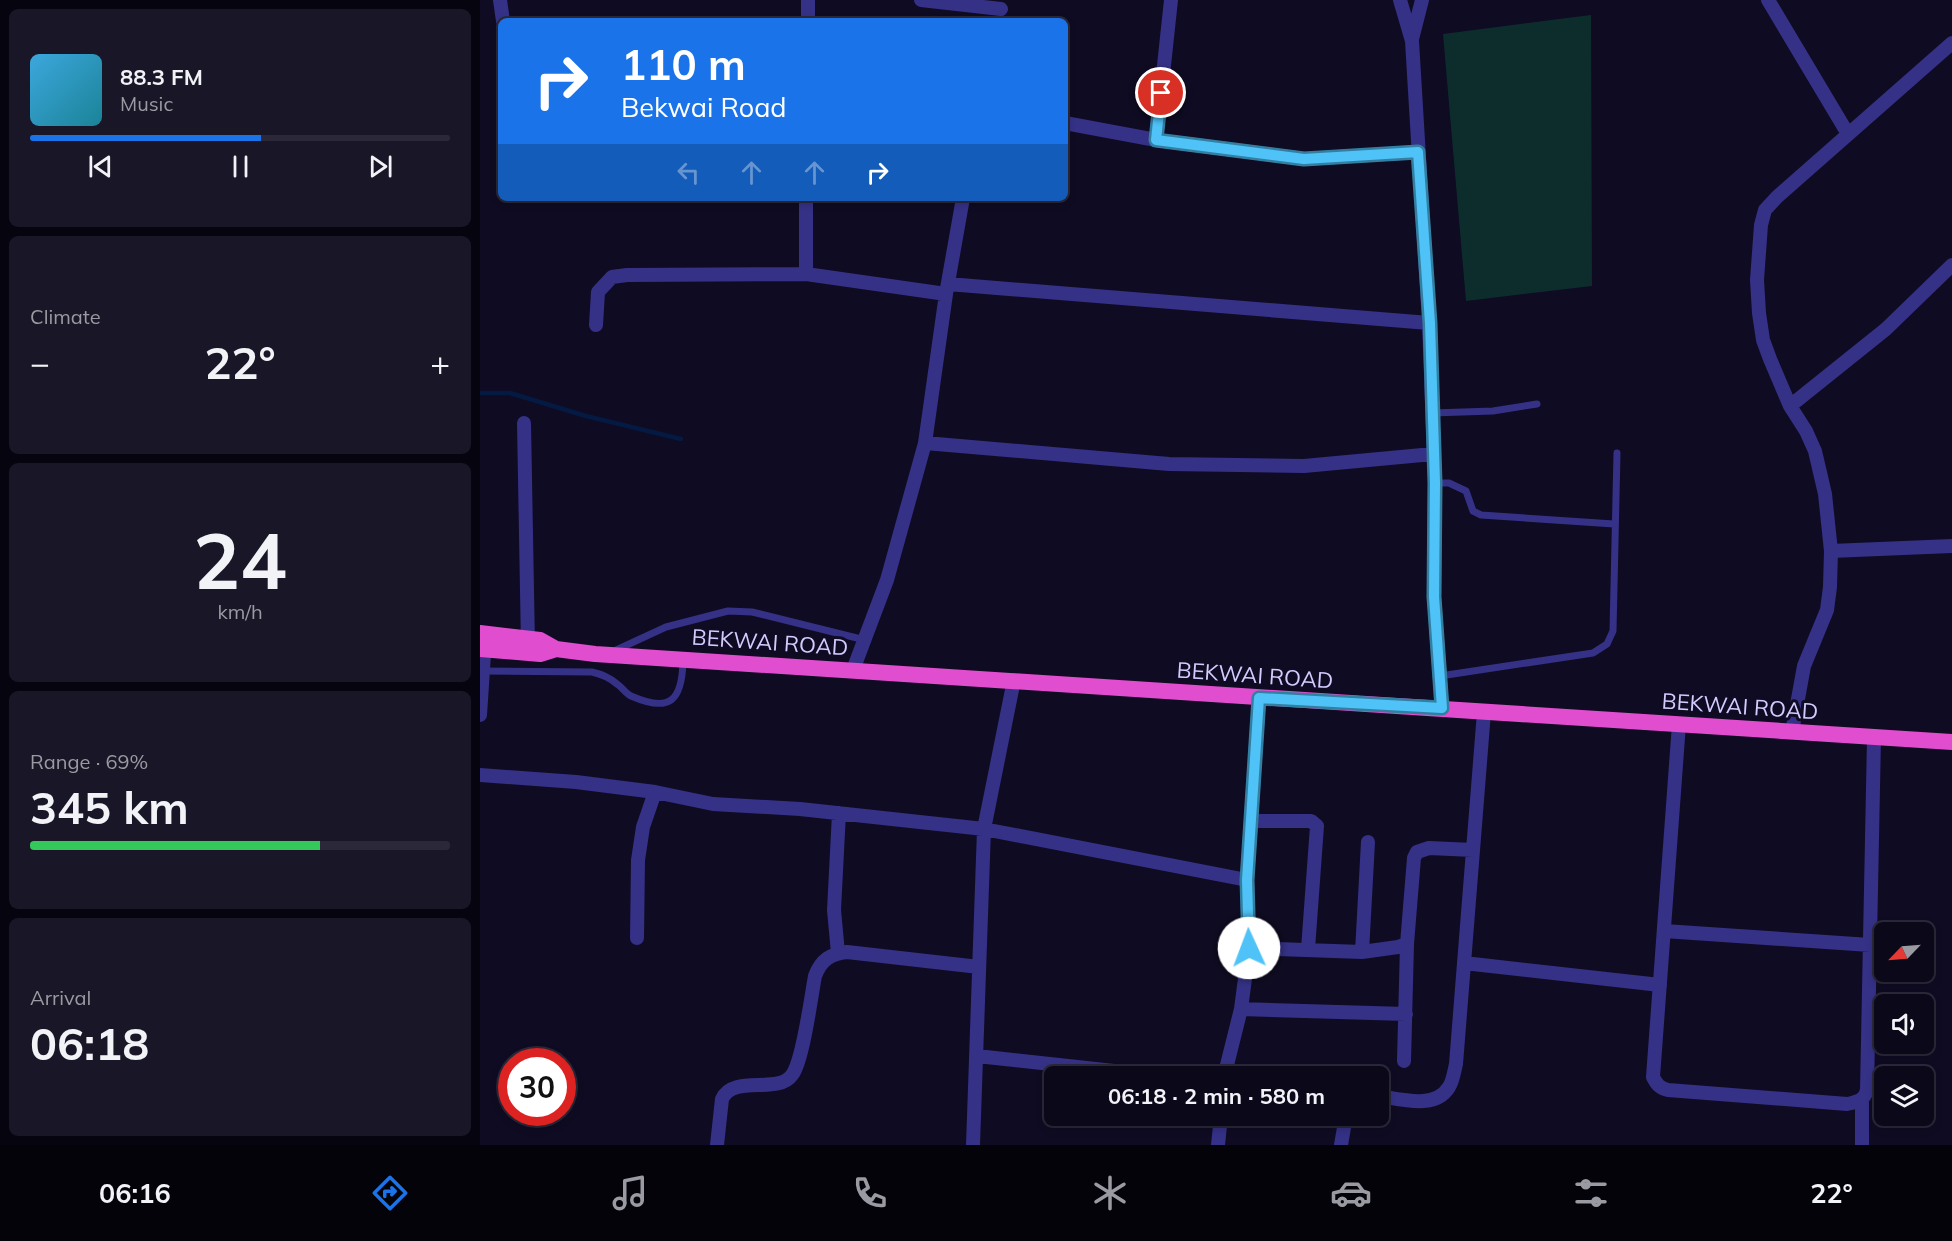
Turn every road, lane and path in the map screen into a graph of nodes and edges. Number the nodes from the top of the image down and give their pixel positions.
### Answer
1 (500, 0) edge
2 (808, 0) edge
3 (921, 0) edge
4 (1171, 0) edge
5 (1400, 0) edge
6 (1422, 0) edge
7 (1768, 0) edge
8 (1000, 10) edge
9 (503, 18) edge
10 (808, 18) edge
11 (1412, 41) junction
12 (1952, 43) edge
13 (1068, 124) edge
14 (1848, 134) junction
15 (1156, 140) junction
16 (1418, 152) junction
17 (806, 201) edge
18 (962, 201) edge
19 (1952, 265) edge
20 (806, 274) junction
21 (947, 289) junction
22 (1430, 323) junction
23 (596, 325) dead end
24 (1537, 404) dead end
25 (1790, 406) junction
26 (1432, 413) junction
27 (524, 423) dead end
28 (925, 443) junction
29 (1617, 453) dead end
30 (1433, 454) junction
31 (1435, 483) junction
32 (1614, 524) junction
33 (1952, 546) edge
34 (1831, 551) junction
35 (865, 640) junction
36 (483, 641) edge
37 (528, 646) junction
38 (601, 654) junction
39 (683, 659) junction
40 (853, 670) junction
41 (483, 671) junction
42 (592, 672) junction
43 (1440, 676) junction
44 (1014, 680) junction
45 (1259, 698) junction
46 (1442, 708) junction
47 (1484, 712) junction
48 (480, 715) edge
49 (1679, 724) junction
50 (1792, 732) junction
51 (1874, 738) junction
52 (1952, 742) edge
53 (480, 775) edge
54 (655, 792) junction
55 (839, 813) junction
56 (1251, 821) junction
57 (984, 829) junction
58 (1368, 842) dead end
59 (1473, 850) junction
60 (1247, 880) junction
61 (1664, 931) junction
62 (637, 938) dead end
63 (1407, 944) junction
64 (1870, 945) junction
65 (1249, 948) junction
66 (1308, 949) junction
67 (1362, 952) junction
68 (838, 953) junction
69 (1464, 963) junction
70 (979, 967) junction
71 (1660, 985) junction
72 (1241, 1009) junction
73 (1406, 1014) junction
74 (977, 1056) junction
75 (1404, 1061) dead end
76 (1068, 1066) edge
77 (1227, 1066) edge
78 (1389, 1097) edge
79 (1862, 1099) junction
80 (1220, 1126) edge
81 (1344, 1126) edge
82 (717, 1145) edge
83 (973, 1145) edge
84 (1218, 1145) edge
85 (1341, 1145) edge
86 (1862, 1145) edge

1 - 9 street
2 - 10 street
3 - 8 street
4 - 15 street
5 - 11 street
6 - 11 street
7 - 14 street
11 - 16 street
12 - 14 street
13 - 15 street
14 - 25 street
15 - 16 street
16 - 22 street
17 - 20 street
18 - 21 street
19 - 25 street
20 - 21 street
20 - 23 street
21 - 22 street
21 - 28 street
22 - 26 street
24 - 26 lane
25 - 34 street
26 - 30 street
27 - 37 street
28 - 30 street
28 - 35 street
29 - 32 lane
30 - 31 street
31 - 32 lane
31 - 43 street
32 - 43 lane
33 - 34 street
34 - 50 street
35 - 38 lane
35 - 40 street
36 - 37 highway, BEKWAI ROAD
36 - 41 street
37 - 38 highway, BEKWAI ROAD
38 - 39 highway, BEKWAI ROAD
38 - 42 lane
39 - 40 highway, BEKWAI ROAD
39 - 42 lane
40 - 44 highway, BEKWAI ROAD
41 - 42 lane
41 - 48 street
43 - 46 street
44 - 45 highway, BEKWAI ROAD
44 - 57 street
45 - 46 highway, BEKWAI ROAD
45 - 56 street
46 - 47 highway, BEKWAI ROAD
47 - 49 highway, BEKWAI ROAD
47 - 59 street
49 - 50 highway, BEKWAI ROAD
49 - 61 street
50 - 51 highway, BEKWAI ROAD
51 - 52 highway, BEKWAI ROAD
51 - 64 street
53 - 54 street
54 - 55 street
54 - 62 street
55 - 57 street
55 - 68 street
56 - 60 street
56 - 66 street
57 - 60 street
57 - 70 street
58 - 67 street
59 - 63 street
59 - 69 street
60 - 65 street
61 - 64 street
61 - 71 street
63 - 67 street
63 - 73 street
64 - 79 street
65 - 66 street
65 - 72 street
66 - 67 street
68 - 70 street
68 - 82 street
69 - 71 street
69 - 78 street
70 - 74 street
71 - 79 street
72 - 73 street
72 - 77 street
73 - 75 street
74 - 76 street
74 - 83 street
79 - 86 street
80 - 84 street
81 - 85 street

